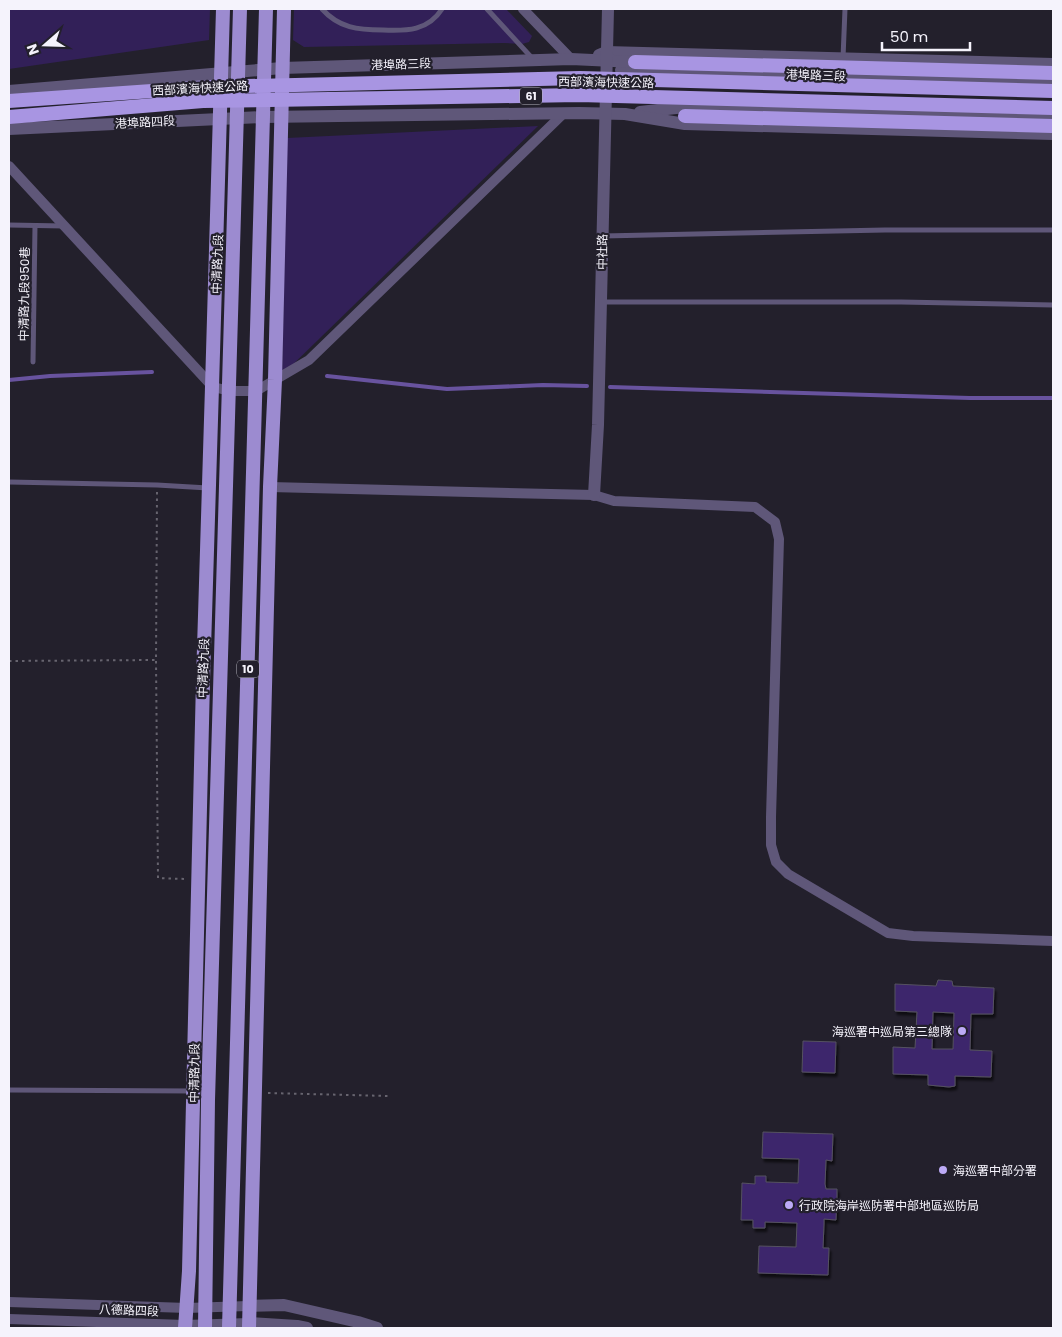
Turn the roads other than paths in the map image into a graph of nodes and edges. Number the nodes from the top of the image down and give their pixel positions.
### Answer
1 (223, 9) edge
2 (240, 9) edge
3 (266, 9) edge
4 (284, 9) edge
5 (322, 9) edge
6 (442, 9) edge
7 (487, 9) edge
8 (523, 9) edge
9 (608, 9) edge
10 (845, 9) edge
11 (843, 59) junction
12 (534, 60) junction
13 (576, 60) junction
14 (606, 61) junction
15 (634, 62) joint
16 (1053, 64) edge
17 (282, 68) junction
18 (264, 69) junction
19 (239, 71) junction
20 (222, 73) junction
21 (1053, 73) edge
22 (1053, 82) edge
23 (9, 91) edge
24 (1053, 91) edge
25 (9, 101) edge
26 (1053, 108) edge
27 (564, 113) junction
28 (605, 114) junction
29 (625, 114) junction
30 (685, 116) joint
31 (9, 117) edge
32 (238, 117) junction
33 (264, 117) junction
34 (282, 117) junction
35 (1053, 117) edge
36 (221, 118) junction
37 (1053, 126) edge
38 (9, 129) edge
39 (1053, 134) edge
40 (9, 166) edge
41 (9, 226) edge
42 (35, 226) junction
43 (65, 226) junction
44 (1053, 230) edge
45 (602, 236) junction
46 (601, 302) junction
47 (1053, 305) edge
48 (33, 362) dead end
49 (275, 380) junction
50 (213, 387) junction
51 (230, 391) junction
52 (256, 391) junction
53 (9, 482) edge
54 (270, 487) junction
55 (208, 488) junction
56 (594, 495) junction
57 (1053, 941) edge
58 (9, 1090) edge
59 (194, 1091) junction
60 (9, 1302) edge
61 (248, 1306) junction
62 (206, 1307) junction
63 (230, 1307) junction
64 (186, 1308) junction
65 (9, 1320) edge
66 (185, 1326) edge
67 (205, 1326) edge
68 (229, 1326) edge
69 (249, 1326) edge
70 (307, 1328) edge
71 (377, 1328) edge

1 - 20 main road, 中清路九段
2 - 19 main road, 中清路九段 / 10
3 - 18 main road, 10
4 - 17 main road
5 - 6 lane
7 - 12 lane
8 - 13 street
9 - 14 street, 中社路
10 - 11 lane
11 - 14 street, 港埠路三段
11 - 16 street, 港埠路三段
12 - 13 street, 港埠路三段
12 - 17 street, 港埠路三段
13 - 14 street, 港埠路三段
14 - 15 street, 港埠路三段
14 - 22 street, 港埠路三段
14 - 28 street, 中社路
15 - 21 highway
17 - 18 street, 港埠路三段
17 - 34 main road
18 - 19 street, 港埠路三段
18 - 33 main road, 10
19 - 20 street, 港埠路三段
19 - 32 main road, 中清路九段 / 10
20 - 23 street
20 - 36 main road, 中清路九段
24 - 25 highway, 西部濱海快速公路 / 61, bridge
26 - 31 highway, 西部濱海快速公路 / 61, bridge
27 - 28 street
27 - 34 street
27 - 49 street
28 - 29 street
28 - 45 street, 中社路
29 - 30 street
29 - 35 street
29 - 39 street
30 - 37 highway
32 - 33 street, 港埠路四段
32 - 36 street, 港埠路四段
32 - 51 main road, 中清路九段 / 10
33 - 34 street, 港埠路四段
33 - 52 main road, 10
34 - 49 main road
36 - 38 street, 港埠路四段
36 - 50 main road, 中清路九段
40 - 43 street
41 - 42 lane
42 - 43 lane
42 - 48 lane, 中清路九段950巷
43 - 50 street
44 - 45 lane
45 - 46 street, 中社路
46 - 47 lane
46 - 56 street, 中社路
49 - 52 street
49 - 54 main road
50 - 51 street
50 - 55 main road, 中清路九段
51 - 52 street
51 - 62 main road, 中清路九段 / 10
52 - 63 main road, 10
53 - 55 lane
54 - 56 street
54 - 61 main road
55 - 59 main road, 中清路九段
56 - 57 street
58 - 59 lane
59 - 64 main road, 中清路九段
60 - 64 street, 八德路四段
61 - 63 street, 八德路四段
61 - 69 main road
61 - 71 street
62 - 63 street, 八德路四段
62 - 64 street, 八德路四段
62 - 67 main road, 中清路九段 / 10
63 - 68 main road, 10
64 - 66 main road, 中清路九段
65 - 66 street, 八德路四段
66 - 67 street, 八德路四段
67 - 68 street, 八德路四段
68 - 69 street, 八德路四段
69 - 70 street

